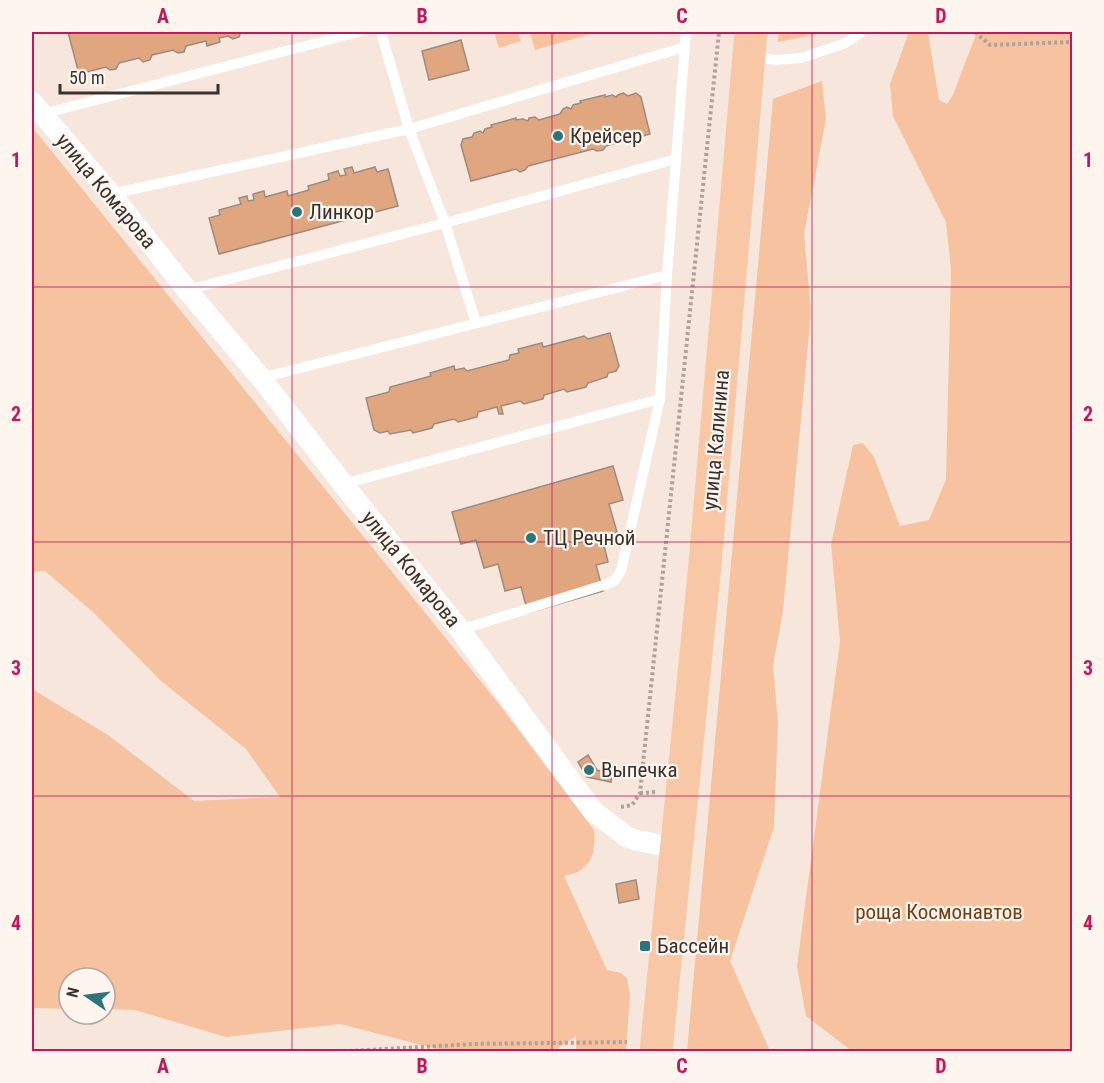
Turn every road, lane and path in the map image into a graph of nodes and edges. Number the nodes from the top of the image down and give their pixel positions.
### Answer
1 (359, 32) edge
2 (381, 32) edge
3 (686, 32) edge
4 (719, 32) edge
5 (862, 32) edge
6 (975, 32) edge
7 (1072, 42) edge
8 (750, 44) edge
9 (685, 47) junction
10 (37, 108) edge
11 (409, 129) junction
12 (676, 159) junction
13 (111, 194) junction
14 (445, 223) junction
15 (667, 275) junction
16 (187, 290) junction
17 (476, 323) junction
18 (261, 378) junction
19 (660, 399) junction
20 (343, 484) junction
21 (460, 630) junction
22 (640, 793) dead end
23 (677, 848) junction
24 (642, 1047) edge
25 (331, 1052) edge

1 - 10 lane
2 - 11 lane
3 - 9 lane
4 - 22 path
5 - 8 lane
6 - 7 path
8 - 23 main road, улица Калинина
9 - 11 lane
9 - 12 lane
10 - 13 street, улица Комарова
11 - 13 lane
11 - 14 lane
12 - 14 lane
12 - 15 lane
13 - 16 street, улица Комарова
14 - 16 lane
14 - 17 lane
15 - 17 lane
15 - 19 lane
16 - 18 street, улица Комарова
17 - 18 lane
18 - 20 street, улица Комарова
19 - 20 lane
19 - 21 lane
20 - 21 street, улица Комарова
21 - 23 street, улица Комарова
23 - 24 main road
24 - 25 path

